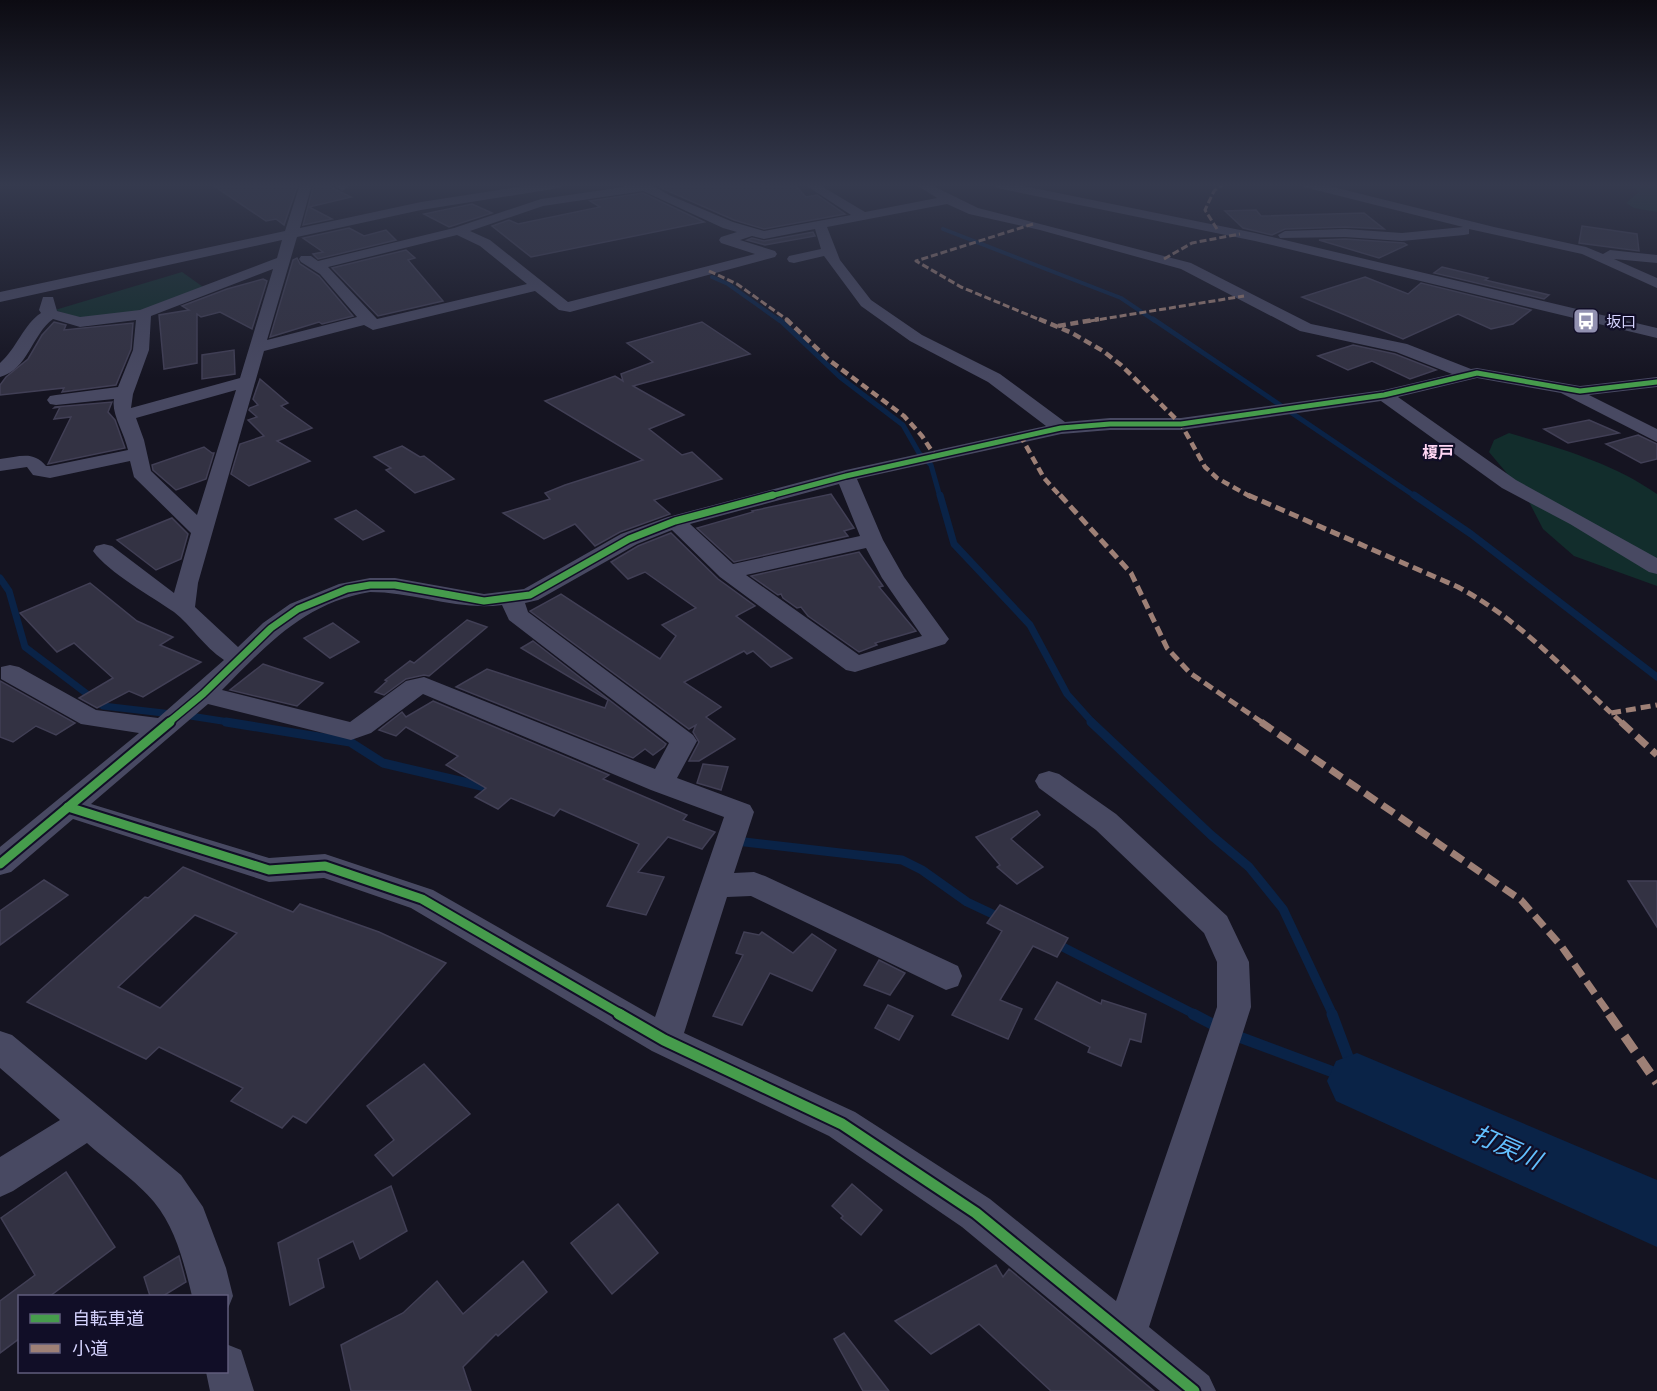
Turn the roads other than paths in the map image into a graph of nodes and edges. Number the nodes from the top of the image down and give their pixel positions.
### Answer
1 (228, 249) edge
2 (287, 249) edge
3 (384, 249) edge
4 (492, 249) edge
5 (754, 249) edge
6 (1124, 249) edge
7 (1305, 249) edge
8 (1576, 249) edge
9 (829, 251) joint
10 (1586, 251) junction
11 (285, 257) junction
12 (794, 259) dead end
13 (1657, 259) edge
14 (318, 265) junction
15 (1657, 284) edge
16 (539, 286) junction
17 (52, 288) junction
18 (0, 297) edge
19 (51, 314) junction
20 (142, 314) junction
21 (367, 319) junction
22 (1657, 333) edge
23 (258, 348) junction
24 (0, 372) edge
25 (1468, 374) junction
26 (248, 381) junction
27 (1657, 382) edge
28 (1564, 389) junction
29 (125, 392) junction
30 (1384, 395) junction
31 (56, 400) dead end
32 (124, 416) junction
33 (1061, 428) junction
34 (1657, 436) edge
35 (136, 454) junction
36 (0, 465) edge
37 (846, 476) junction
38 (675, 521) junction
39 (202, 531) junction
40 (872, 540) junction
41 (104, 551) dead end
42 (1657, 567) edge
43 (728, 572) junction
44 (512, 599) junction
45 (183, 608) junction
46 (238, 658) junction
47 (10, 673) dead end
48 (180, 713) junction
49 (1049, 781) dead end
50 (661, 783) junction
51 (68, 807) junction
52 (7, 851) edge
53 (715, 885) junction
54 (946, 976) dead end
55 (664, 1040) junction
56 (0, 1046) edge
57 (90, 1121) junction
58 (0, 1178) edge
59 (212, 1295) edge
60 (1126, 1334) junction
61 (228, 1373) edge
62 (232, 1391) edge
63 (1194, 1391) edge

1 - 17 street
2 - 11 street
3 - 14 street
4 - 16 street
5 - 16 street
6 - 25 street
7 - 22 street
8 - 10 street
9 - 12 street
9 - 33 street
10 - 13 street
10 - 15 street
11 - 14 street
11 - 20 street
11 - 23 street
14 - 21 street
16 - 21 street
17 - 18 street
17 - 19 street
19 - 20 street
19 - 24 street
20 - 29 street
21 - 23 street
23 - 26 street
25 - 28 street
25 - 30 street
26 - 32 street
26 - 39 street
27 - 28 street
28 - 34 street
29 - 31 street
29 - 32 street
30 - 33 street
30 - 42 street
32 - 35 street
33 - 37 street
35 - 36 street
35 - 39 street
37 - 38 street
37 - 40 street
38 - 43 street
38 - 44 street
39 - 45 street
40 - 43 street
40 - 43 street
41 - 45 street
44 - 46 street
44 - 50 street
45 - 46 street
46 - 48 street
47 - 48 street
48 - 50 street
48 - 51 street
49 - 60 street
50 - 53 street
51 - 52 street
51 - 55 street
53 - 54 street
53 - 55 street
55 - 60 street
56 - 57 street
57 - 58 street
57 - 59 street
60 - 63 street
61 - 62 street

